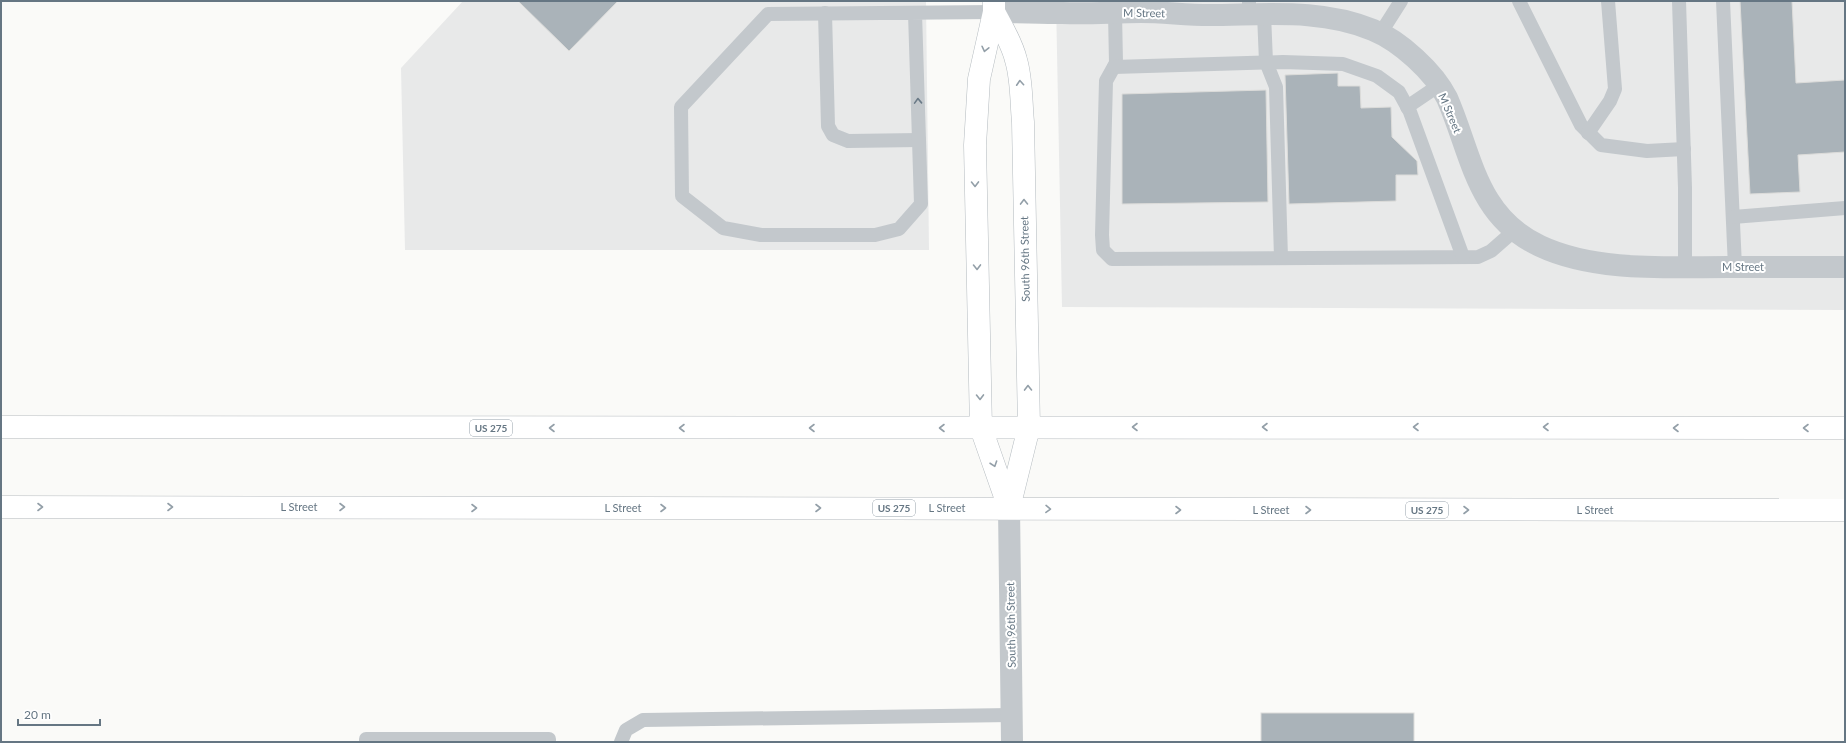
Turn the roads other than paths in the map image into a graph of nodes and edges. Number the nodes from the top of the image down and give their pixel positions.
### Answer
1 (1400, 1) edge
2 (1519, 1) edge
3 (1608, 1) edge
4 (1679, 1) edge
5 (1723, 1) edge
6 (994, 6) edge
7 (1254, 10) edge
8 (915, 12) junction
9 (1115, 12) junction
10 (825, 13) junction
11 (1380, 34) junction
12 (1266, 62) junction
13 (1114, 67) junction
14 (1438, 86) junction
15 (1407, 107) junction
16 (1588, 133) junction
17 (919, 140) junction
18 (1684, 149) junction
19 (1845, 208) edge
20 (1733, 217) junction
21 (1515, 230) junction
22 (1462, 257) junction
23 (1281, 258) junction
24 (1685, 267) junction
25 (1735, 267) junction
26 (1845, 267) edge
27 (1, 427) edge
28 (1029, 427) junction
29 (981, 428) junction
30 (1845, 428) edge
31 (1, 507) edge
32 (1009, 508) junction
33 (1845, 510) edge
34 (1012, 715) junction
35 (366, 741) edge
36 (549, 742) edge
37 (621, 742) edge
38 (1012, 742) edge

1 - 11 lane
2 - 16 lane
3 - 16 lane
4 - 18 lane
5 - 20 lane
6 - 8 lane
6 - 9 street, M Street
28 -> 6 main road, South 96th Street
6 -> 29 main road, South 96th Street
7 - 9 street, M Street
7 - 11 street, M Street
7 - 12 lane
8 - 10 lane
17 -> 8 lane
9 - 13 lane
10 - 17 lane
10 - 17 lane
11 - 14 street, M Street
12 - 13 lane
12 - 15 lane
12 - 23 lane
13 - 23 lane
14 - 15 lane
14 - 21 street, M Street
15 - 22 lane
16 - 18 lane
18 - 24 lane
19 - 20 lane
20 - 25 lane
21 - 22 lane
21 - 24 street, M Street
22 - 23 lane
24 - 25 street, M Street
25 - 26 street, M Street
29 -> 27 main road, US 275
28 - 29 main road, US 275
30 -> 28 main road, US 275
28 - 32 main road, South 96th Street
29 -> 32 main road, South 96th Street
31 -> 32 main road, L Street / US 275
32 -> 33 main road, L Street / US 275
32 - 34 street, South 96th Street
34 - 37 lane
34 - 38 street, South 96th Street
35 - 36 lane

